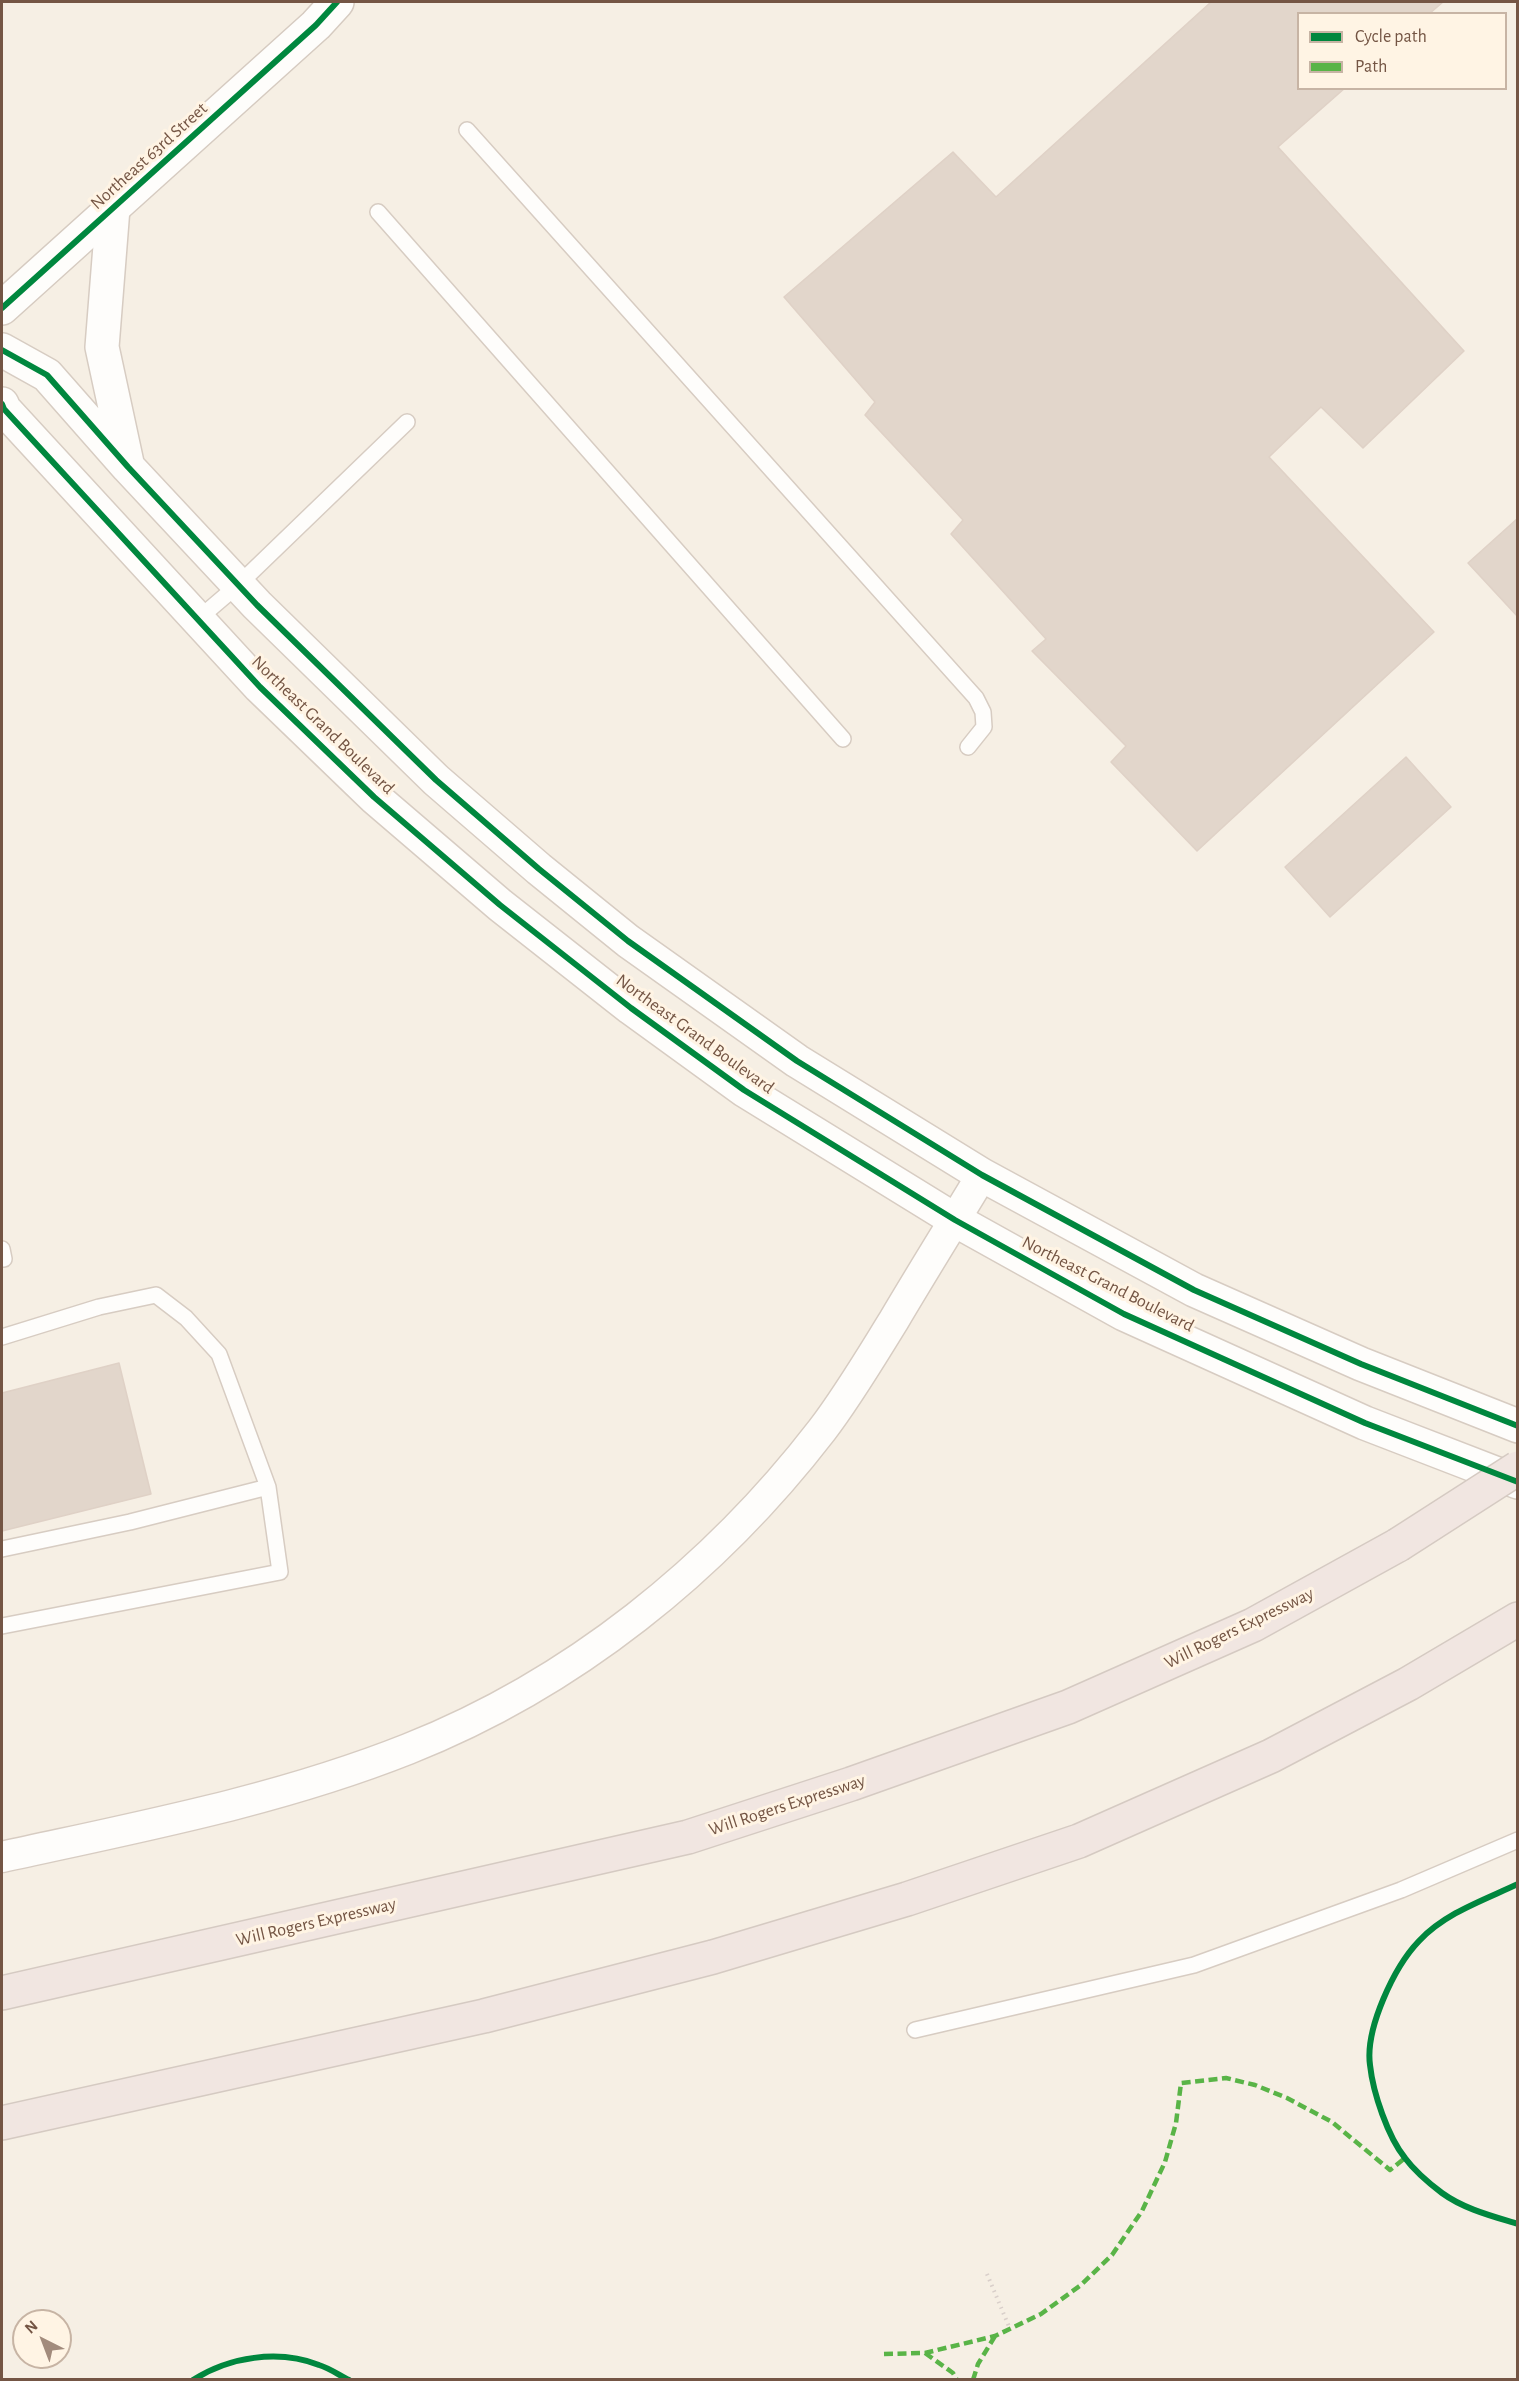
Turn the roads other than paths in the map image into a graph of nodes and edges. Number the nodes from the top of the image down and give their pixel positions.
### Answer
1 (352, 2) edge
2 (326, 13) edge
3 (467, 130) dead end
4 (113, 208) junction
5 (378, 212) dead end
6 (2, 308) edge
7 (2, 350) edge
8 (2, 404) edge
9 (407, 422) dead end
10 (128, 467) junction
11 (238, 585) junction
12 (197, 620) junction
13 (843, 738) dead end
14 (968, 747) dead end
15 (982, 1175) junction
16 (955, 1220) junction
17 (2, 1249) edge
18 (2, 1259) edge
19 (2, 1337) edge
20 (1518, 1426) edge
21 (1518, 1467) edge
22 (1518, 1482) edge
23 (268, 1487) junction
24 (2, 1549) edge
25 (1518, 1619) edge
26 (2, 1626) edge
27 (1518, 1840) edge
28 (2, 1857) edge
29 (2, 1993) edge
30 (915, 2030) dead end
31 (2, 2123) edge

1 - 2 street, Northeast 63rd Street
2 - 4 street, Northeast 63rd Street
3 - 14 lane
4 - 6 street, Northeast 63rd Street
4 - 10 street
5 - 13 lane
7 - 10 street, Northeast Grand Boulevard
8 - 12 street, Northeast Grand Boulevard
9 - 11 lane
10 - 11 street, Northeast Grand Boulevard
11 - 12 lane
11 - 15 street, Northeast Grand Boulevard
12 - 16 street, Northeast Grand Boulevard
15 - 16 street
15 - 20 street, Northeast Grand Boulevard
16 - 22 street, Northeast Grand Boulevard
16 - 28 street
17 - 18 lane
19 - 23 lane
21 - 29 highway, Will Rogers Expressway, bridge
23 - 24 lane
23 - 26 lane
25 - 31 highway
27 - 30 lane

